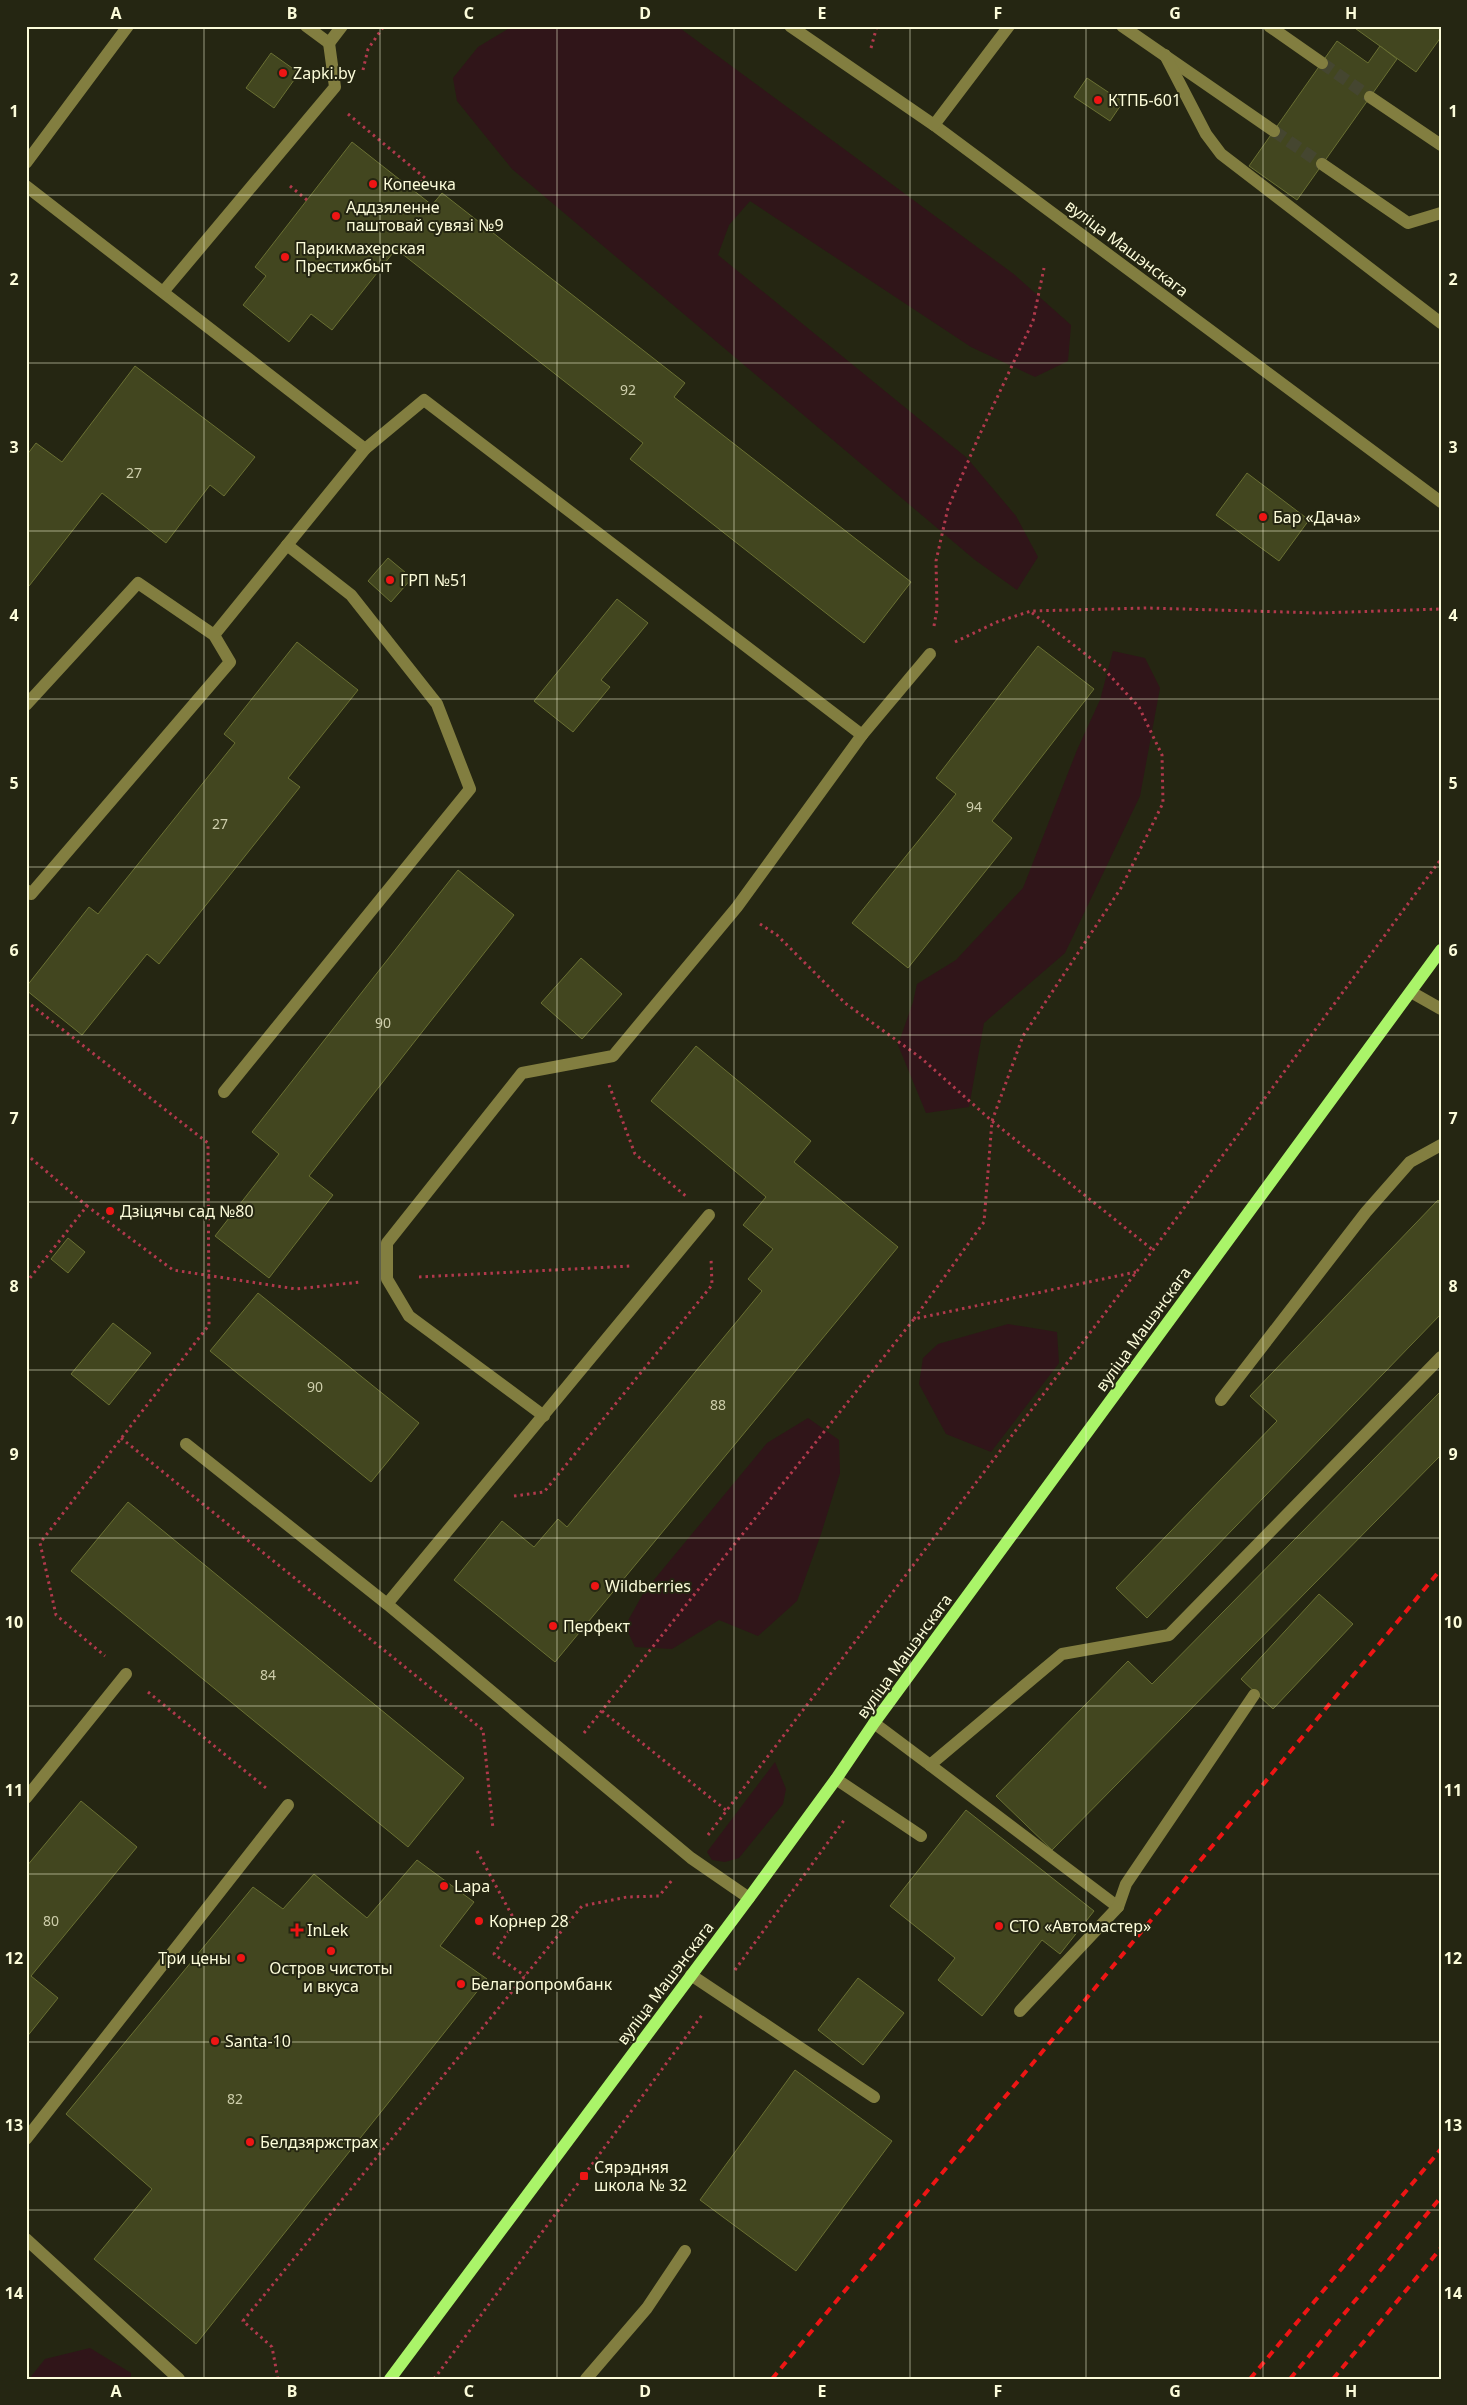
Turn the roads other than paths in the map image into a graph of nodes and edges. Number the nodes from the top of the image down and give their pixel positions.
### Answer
1 (128, 26) edge
2 (306, 26) edge
3 (342, 26) edge
4 (790, 26) edge
5 (1010, 26) edge
6 (1122, 26) edge
7 (1269, 26) edge
8 (329, 43) junction
9 (1165, 56) junction
10 (1322, 63) tunnel mouth
11 (1370, 97) tunnel mouth
12 (934, 125) junction
13 (1274, 131) tunnel mouth
14 (1441, 145) edge
15 (26, 163) edge
16 (1322, 164) tunnel mouth
17 (26, 186) edge
18 (1441, 213) edge
19 (163, 292) junction
20 (1441, 323) edge
21 (365, 449) junction
22 (1441, 502) edge
23 (287, 545) junction
24 (214, 635) junction
25 (930, 654) road end
26 (26, 705) edge
27 (862, 735) junction
28 (26, 890) edge
29 (1441, 950) edge
30 (1411, 992) junction
31 (1441, 1009) edge
32 (224, 1092) dead end
33 (1441, 1145) edge
34 (709, 1216) dead end
35 (1441, 1357) edge
36 (1221, 1400) dead end
37 (544, 1416) junction
38 (186, 1444) dead end
39 (387, 1604) junction
40 (126, 1674) road end
41 (1254, 1695) dead end
42 (874, 1723) junction
43 (930, 1765) junction
44 (836, 1778) junction
45 (26, 1798) edge
46 (288, 1805) road end
47 (921, 1836) dead end
48 (749, 1898) junction
49 (1118, 1907) junction
50 (691, 1975) junction
51 (1020, 2012) dead end
52 (874, 2097) dead end
53 (26, 2139) edge
54 (26, 2239) edge
55 (685, 2252) dead end
56 (179, 2379) edge
57 (390, 2379) edge
58 (586, 2379) edge

1 - 15 street
2 - 8 street
3 - 8 street
4 - 12 street, вуліца Машэнскага
5 - 12 street
6 - 9 street
7 - 10 street
8 - 19 street
9 - 13 street
9 - 20 street
11 - 14 street
12 - 22 street, вуліца Машэнскага
16 - 18 street
17 - 19 street
19 - 21 street
21 - 23 street
21 - 27 street
23 - 24 street
23 - 32 street
24 - 26 street
24 - 28 street
25 - 27 street
27 - 37 street
29 - 30 main road, вуліца Машэнскага
30 - 31 street
30 - 42 main road, вуліца Машэнскага
33 - 36 street
34 - 37 street
35 - 43 street
37 - 39 street
38 - 39 street
39 - 48 street
40 - 45 street
41 - 49 street
42 - 43 street
42 - 44 main road, вуліца Машэнскага
43 - 49 street
44 - 47 street
44 - 48 main road, вуліца Машэнскага
46 - 53 street
48 - 50 main road, вуліца Машэнскага
49 - 51 street
50 - 52 street
50 - 57 main road, вуліца Машэнскага
54 - 56 street
55 - 58 street

